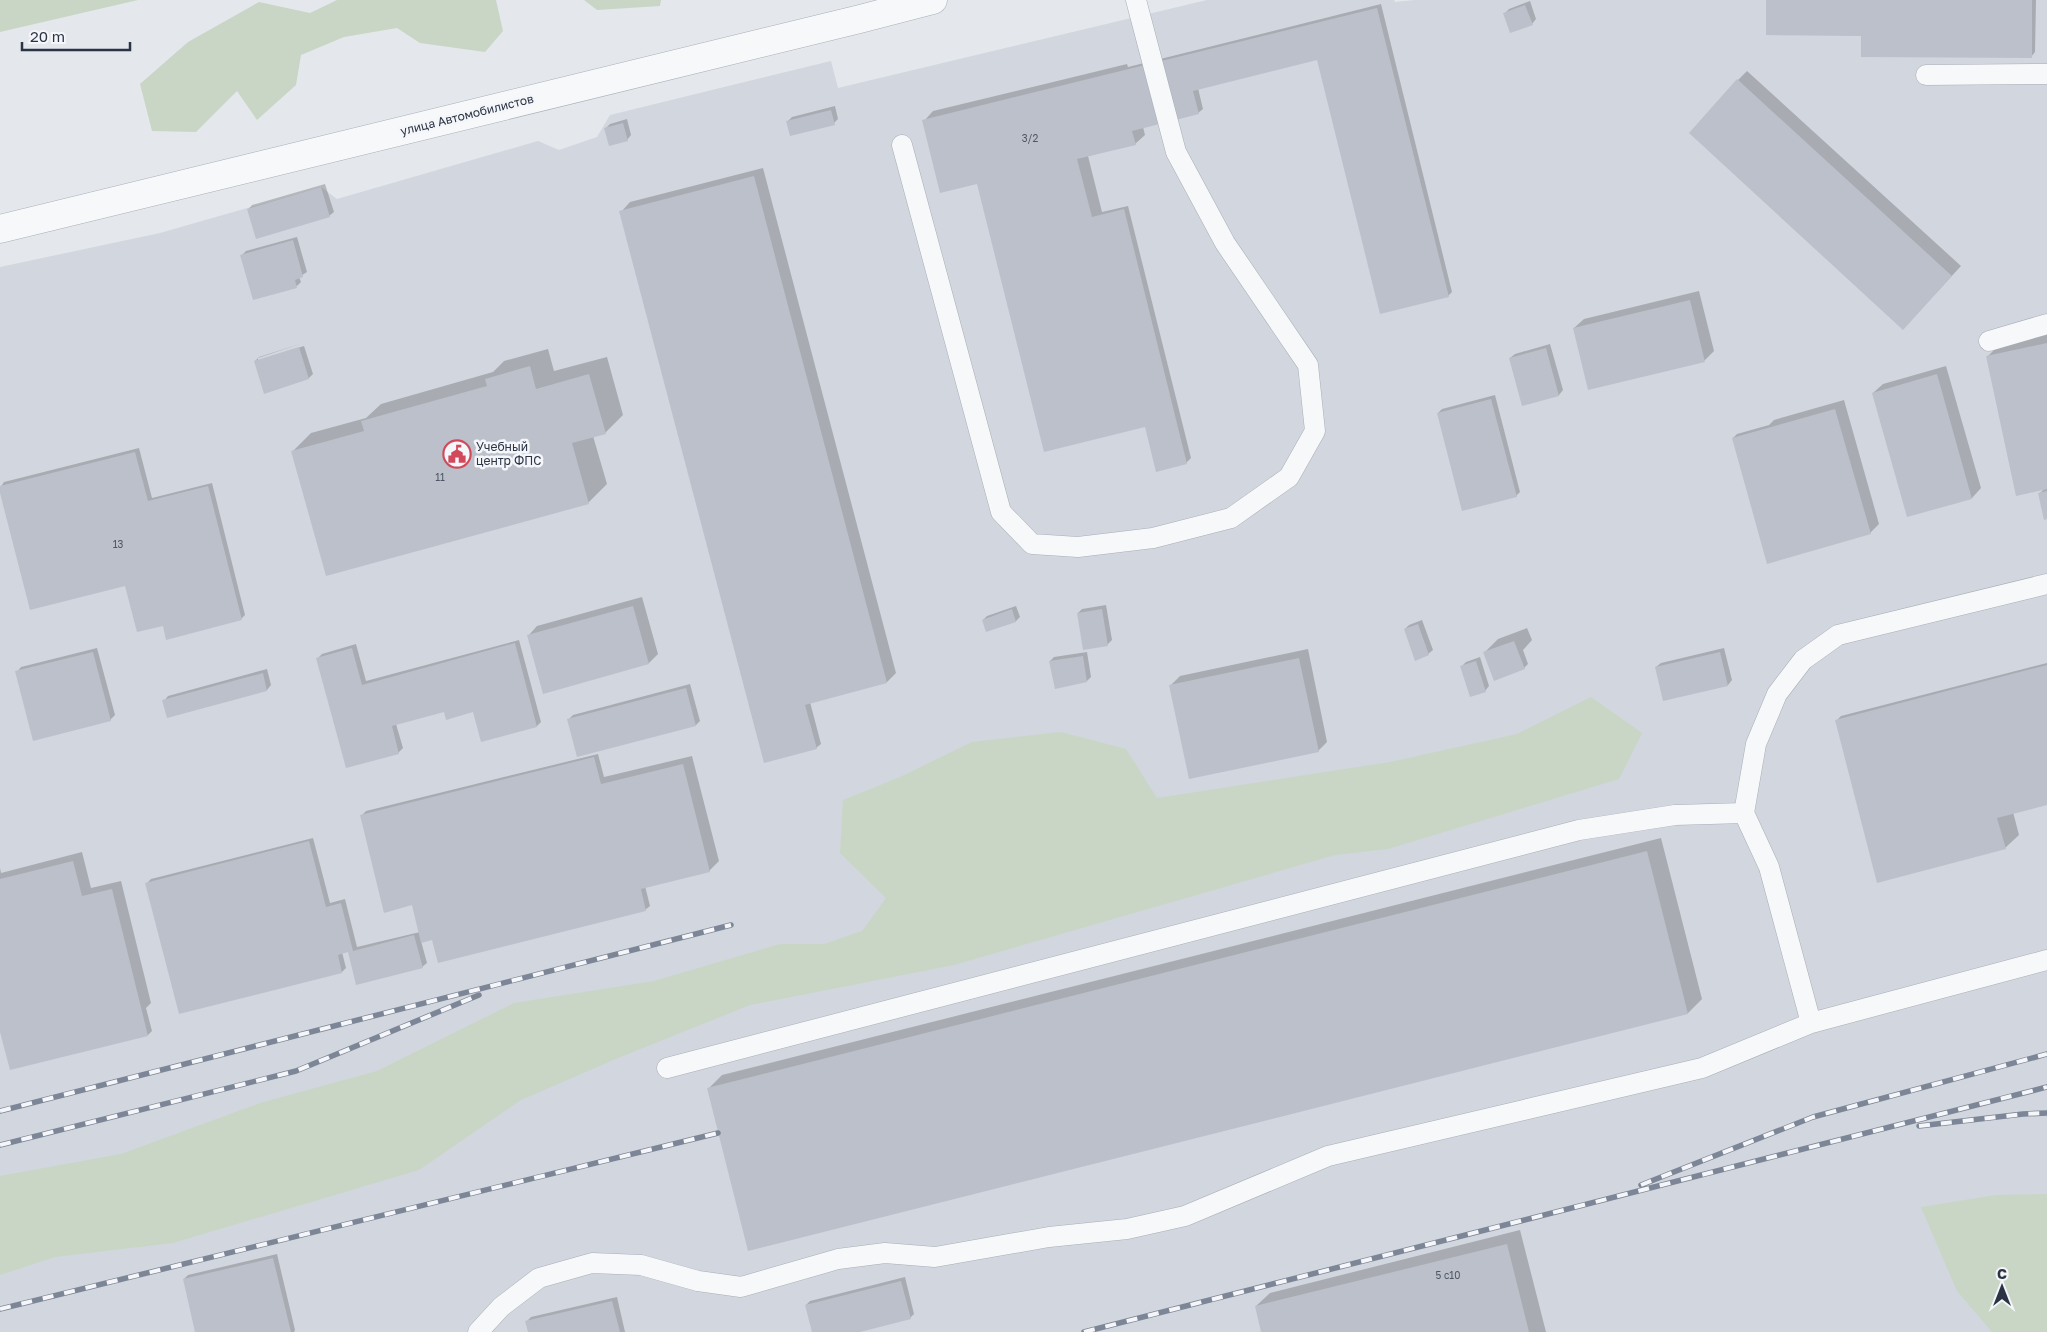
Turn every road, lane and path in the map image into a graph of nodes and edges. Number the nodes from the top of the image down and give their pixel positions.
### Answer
1 (933, 0) edge
2 (1136, 0) edge
3 (2047, 74) edge
4 (1926, 75) dead end
5 (902, 145) dead end
6 (0, 229) edge
7 (2047, 324) edge
8 (1989, 341) dead end
9 (2047, 584) edge
10 (1744, 813) junction
11 (2047, 960) edge
12 (1811, 1023) junction
13 (667, 1068) dead end
14 (478, 1332) edge

1 - 6 street, улица Автомобилистов
2 - 5 lane
3 - 4 lane
7 - 8 lane
9 - 10 lane
10 - 12 lane
10 - 13 lane
11 - 12 lane
12 - 14 lane

